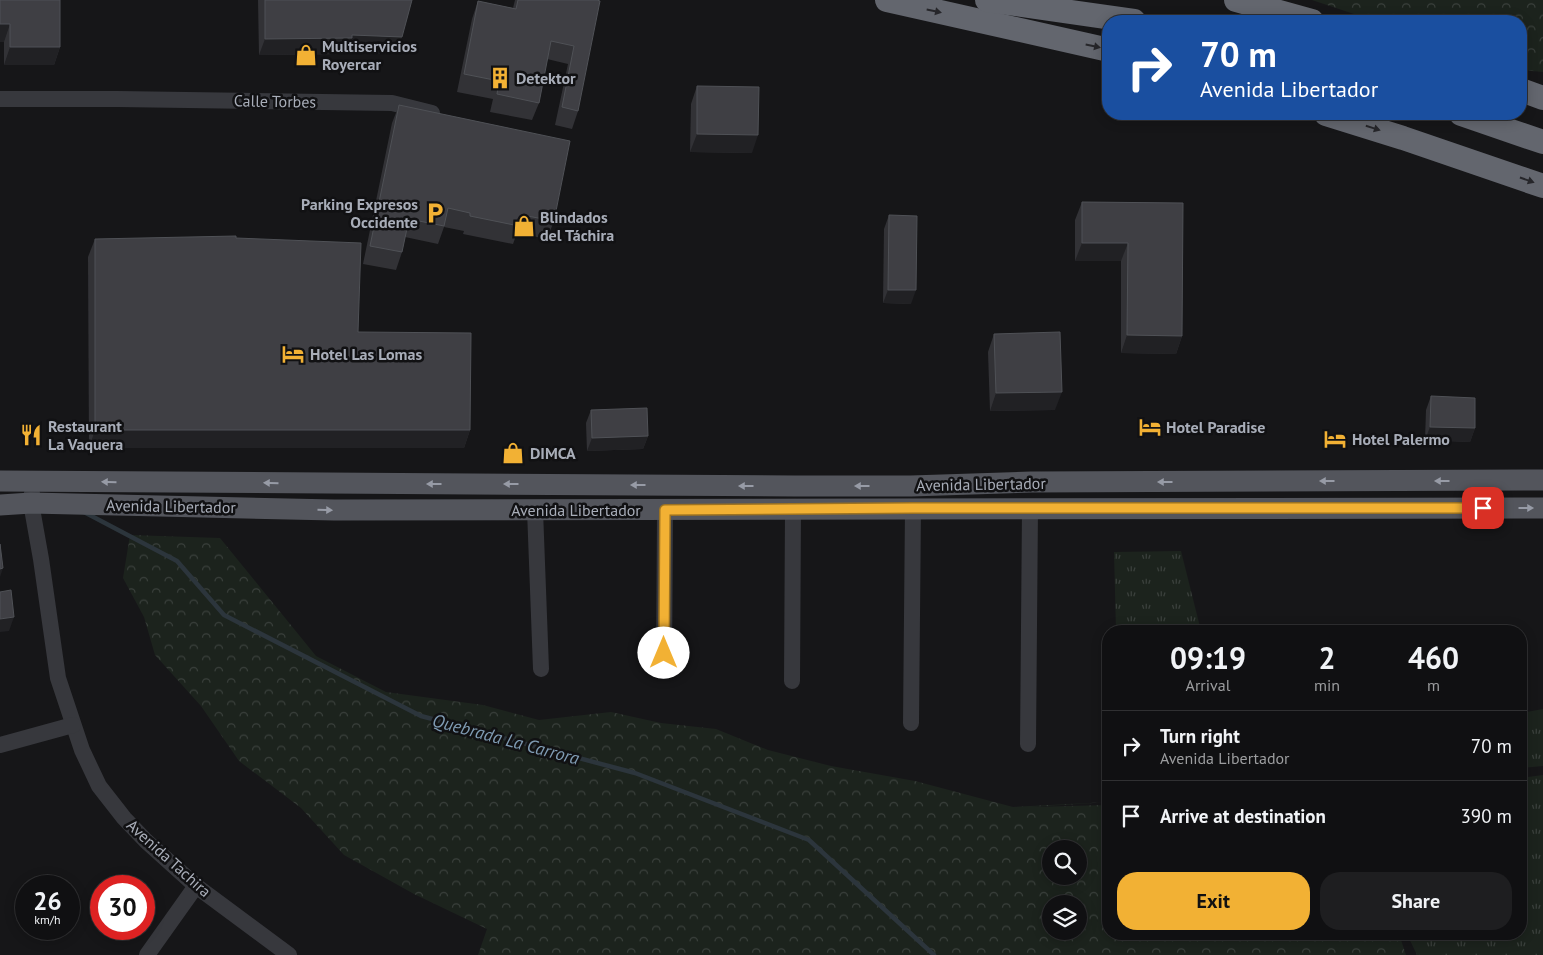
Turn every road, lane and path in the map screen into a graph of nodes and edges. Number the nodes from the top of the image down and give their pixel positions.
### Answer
1 (886, 0) edge
2 (987, 0) edge
3 (1236, 0) edge
4 (1290, 15) edge
5 (1102, 16) edge
6 (1102, 48) edge
7 (1527, 85) edge
8 (1543, 86) edge
9 (1527, 92) edge
10 (1543, 98) edge
11 (0, 99) edge
12 (450, 117) edge
13 (1345, 120) edge
14 (1479, 120) edge
15 (1543, 142) edge
16 (1543, 186) edge
17 (1543, 480) edge
18 (0, 481) edge
19 (32, 481) junction
20 (31, 503) junction
21 (0, 505) edge
22 (913, 508) junction
23 (1030, 508) junction
24 (1543, 508) edge
25 (535, 510) junction
26 (665, 510) junction
27 (793, 510) junction
28 (542, 669) dead end
29 (664, 671) dead end
30 (792, 681) dead end
31 (911, 723) dead end
32 (73, 725) junction
33 (1028, 744) dead end
34 (0, 746) edge
35 (196, 886) junction
36 (148, 955) edge
37 (288, 955) edge

1 -> 6 highway
2 - 5 highway
3 - 4 highway
7 - 8 highway
9 - 10 highway
11 - 12 street, Calle Torbes
13 -> 16 highway
14 - 15 highway
17 -> 19 main road, Avenida Libertador
18 - 19 main road, Avenida Libertador
19 - 20 street, Avenida Tachira
20 - 21 main road, Avenida Libertador
20 -> 25 main road, Avenida Libertador
20 - 32 street, Avenida Tachira
22 - 23 main road, Avenida Libertador
22 - 27 main road, Avenida Libertador
22 - 31 street
23 -> 24 main road, Avenida Libertador
23 - 33 street
25 - 26 main road, Avenida Libertador
25 - 28 street
26 - 27 main road, Avenida Libertador
26 - 29 street
27 - 30 street
32 - 34 street
32 - 35 street, Avenida Tachira
35 - 36 street
35 - 37 street, Avenida Tachira

